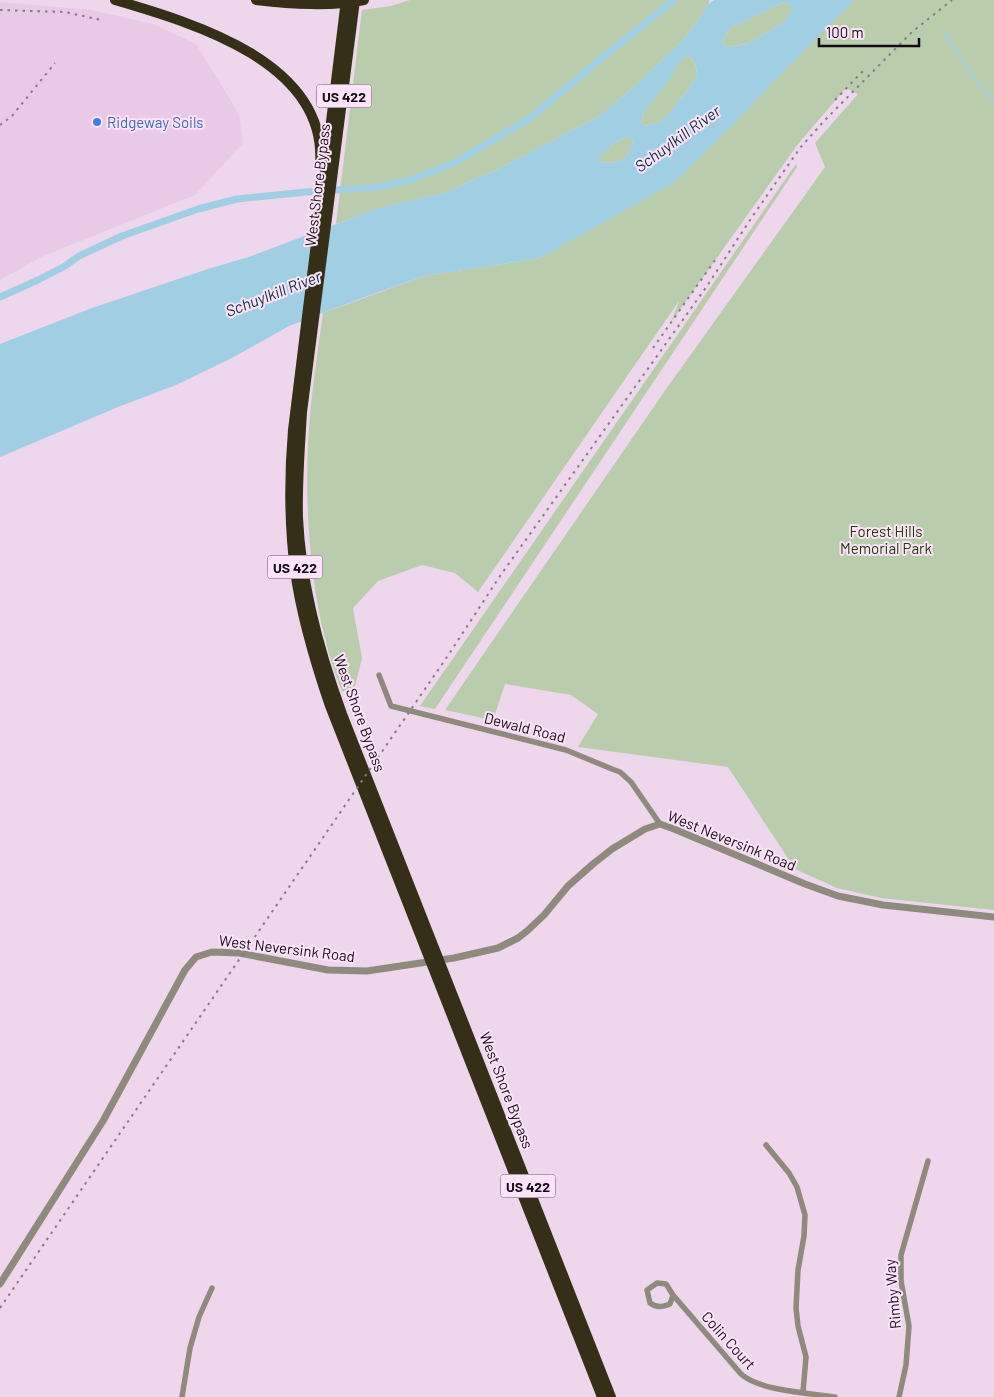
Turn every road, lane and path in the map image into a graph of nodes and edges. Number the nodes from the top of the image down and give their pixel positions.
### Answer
1 (115, 0) edge
2 (256, 0) edge
3 (355, 0) edge
4 (363, 0) edge
5 (343, 2) edge
6 (325, 182) junction
7 (304, 373) junction
8 (379, 675) dead end
9 (660, 824) junction
10 (994, 917) edge
11 (441, 975) junction
12 (766, 1145) dead end
13 (928, 1161) dead end
14 (0, 1284) edge
15 (212, 1288) dead end
16 (674, 1295) junction
17 (803, 1392) junction
18 (182, 1397) edge
19 (602, 1397) edge
20 (611, 1397) edge
21 (835, 1397) edge
22 (899, 1397) edge

1 - 6 highway
2 - 5 highway
3 - 6 highway, West Shore Bypass / US 422
4 - 5 highway
5 - 6 highway, West Shore Bypass / US 422
6 - 7 highway, West Shore Bypass / US 422
6 - 7 highway, West Shore Bypass / US 422
7 - 11 highway, West Shore Bypass / US 422
8 - 9 street, Dewald Road
9 - 10 street, West Neversink Road
9 - 14 street, West Neversink Road
11 - 19 highway, West Shore Bypass / US 422
11 - 20 highway, West Shore Bypass / US 422
12 - 17 street
13 - 22 street, Rimby Way
15 - 18 street
16 - 16 street, Colin Court
16 - 17 street, Colin Court
17 - 21 street, Colin Court

